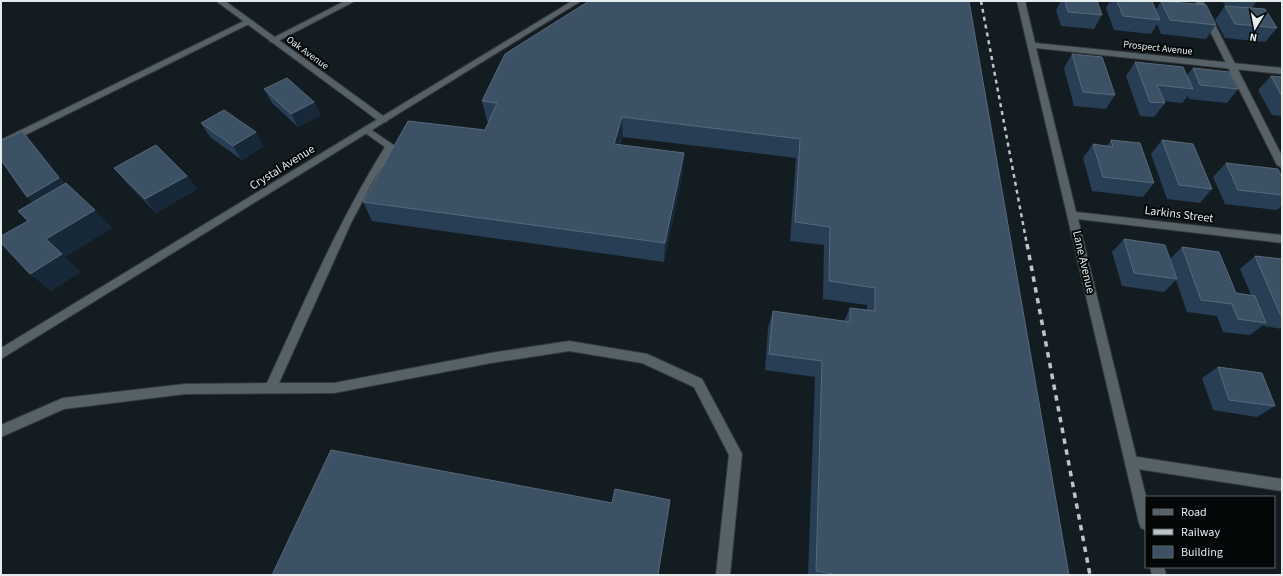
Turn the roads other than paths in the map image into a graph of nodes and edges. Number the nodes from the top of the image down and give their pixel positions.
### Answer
1 (220, 1) edge
2 (351, 1) edge
3 (577, 1) edge
4 (1021, 1) edge
5 (1199, 1) edge
6 (249, 22) junction
7 (273, 40) junction
8 (1031, 45) junction
9 (1232, 66) junction
10 (1282, 72) edge
11 (383, 120) junction
12 (367, 130) junction
13 (1, 144) edge
14 (1282, 166) edge
15 (1073, 215) junction
16 (1282, 240) edge
17 (1, 354) edge
18 (270, 389) junction
19 (1, 431) edge
20 (1131, 462) junction
21 (1282, 485) edge
22 (1145, 519) edge
23 (722, 575) edge

1 - 6 street, Oak Avenue
2 - 7 street
3 - 11 street, Crystal Avenue
4 - 8 street, Lane Avenue
5 - 9 street
6 - 7 street, Oak Avenue
6 - 13 street
7 - 11 street, Oak Avenue
8 - 9 street, Prospect Avenue
8 - 15 street, Lane Avenue
9 - 10 street, Prospect Avenue
9 - 14 street
11 - 12 street, Crystal Avenue
12 - 17 street, Crystal Avenue
12 - 18 street
15 - 16 street, Larkins Street
15 - 20 street, Lane Avenue
18 - 19 street
18 - 23 street
20 - 21 street
20 - 22 street, Lane Avenue

